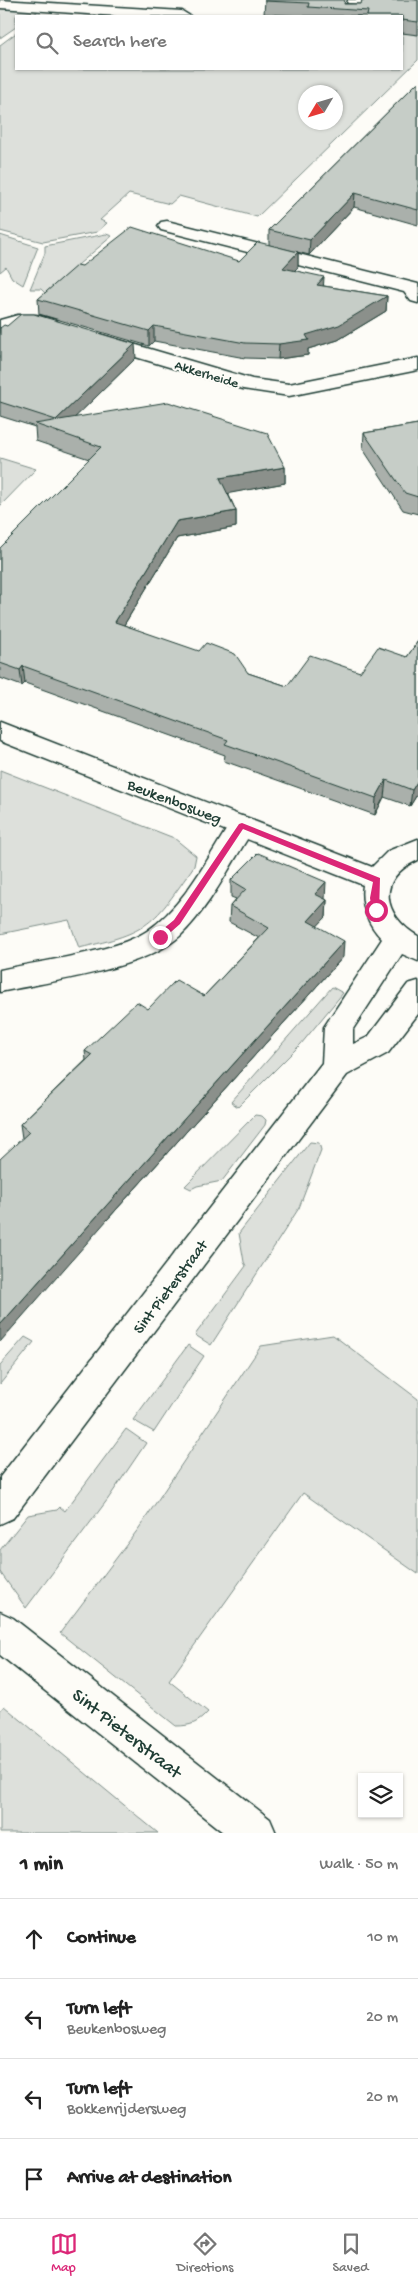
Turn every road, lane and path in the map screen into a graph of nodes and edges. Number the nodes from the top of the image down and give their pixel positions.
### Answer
1 (355, 0) edge
2 (0, 4) edge
3 (167, 15) edge
4 (352, 15) edge
5 (167, 226) dead end
6 (416, 289) edge
7 (0, 326) edge
8 (418, 364) edge
9 (0, 731) edge
10 (242, 826) junction
11 (418, 849) edge
12 (377, 880) junction
13 (408, 944) edge
14 (0, 981) edge
15 (418, 992) edge
16 (337, 1066) junction
17 (0, 1506) edge
18 (0, 1631) edge
19 (256, 1833) edge

1 - 4 street
2 - 3 street
5 - 6 street
7 - 8 street, Akkerheide
9 - 10 street, Beukenbosweg
10 - 12 street, Beukenbosweg
10 - 14 street
11 - 12 street
12 - 13 street
13 - 16 street
15 - 16 street, Sint Pieterstraat
16 - 17 street, Sint Pieterstraat
18 - 19 street, Sint Pieterstraat

